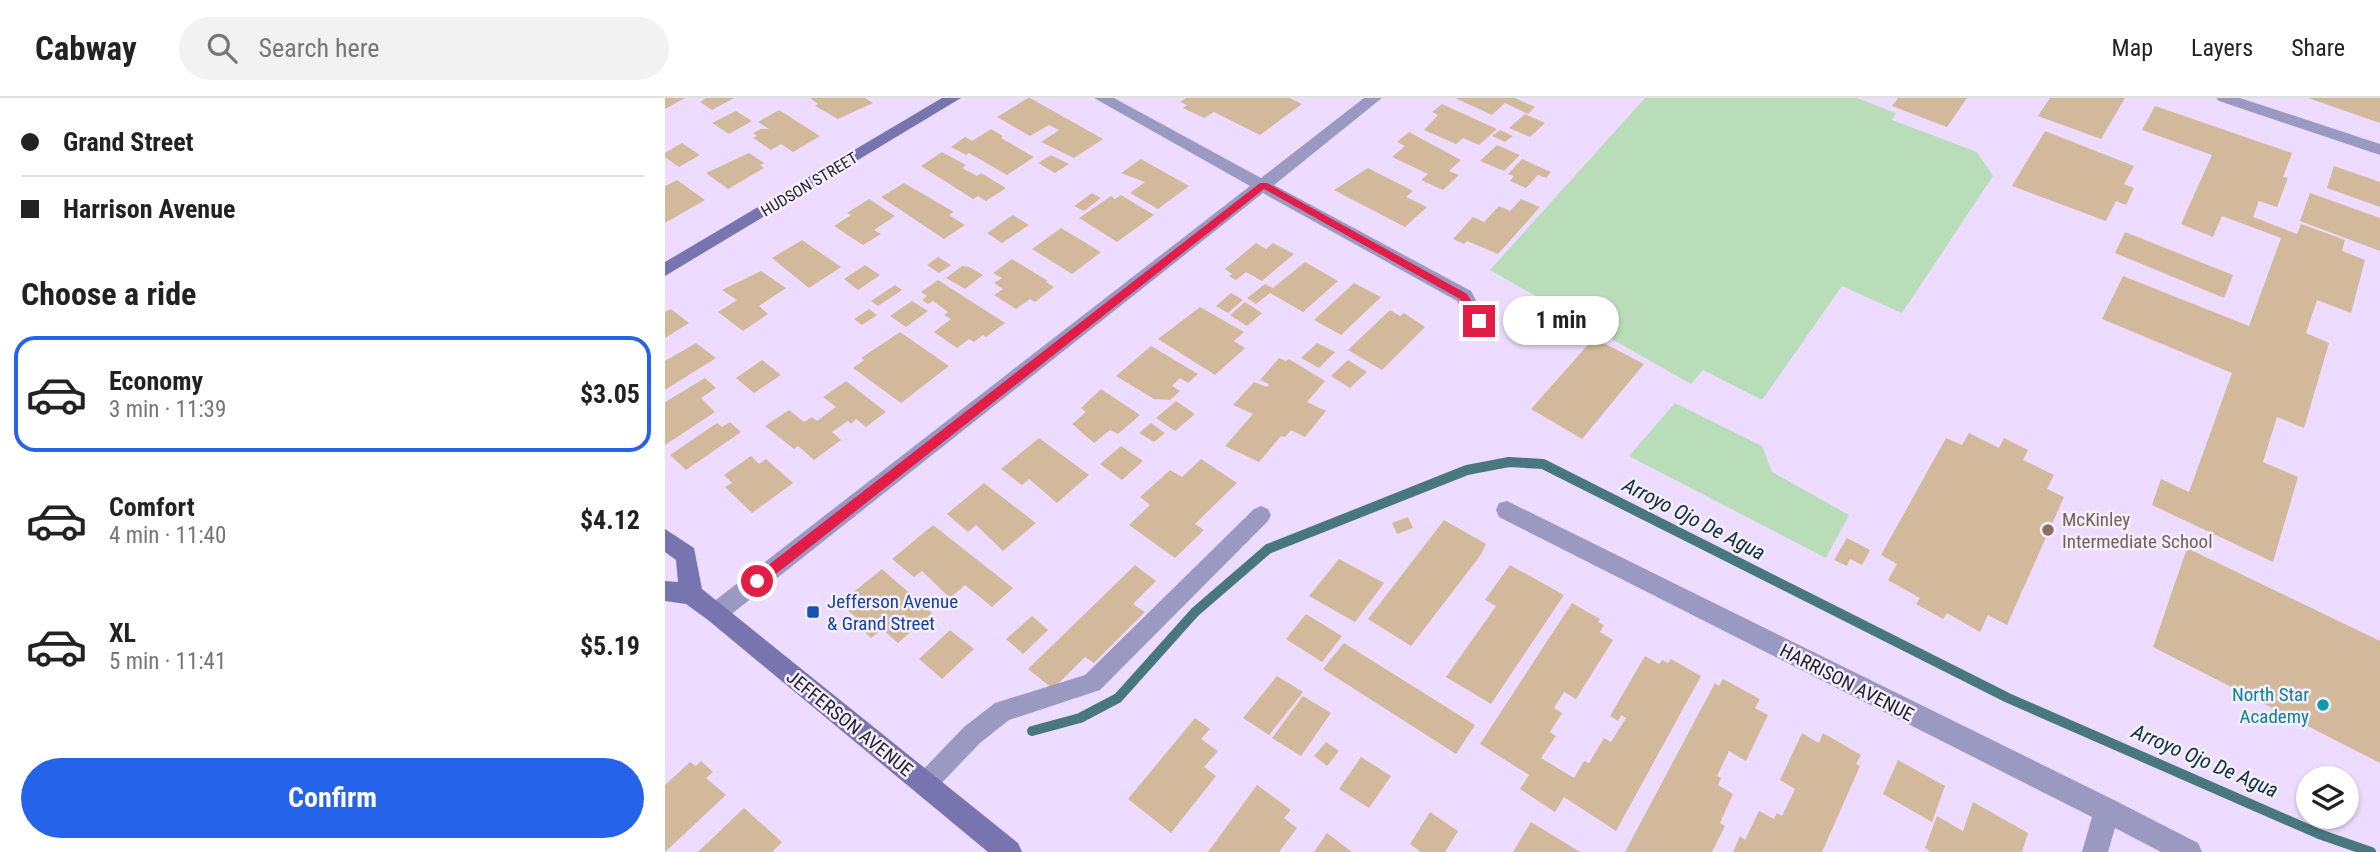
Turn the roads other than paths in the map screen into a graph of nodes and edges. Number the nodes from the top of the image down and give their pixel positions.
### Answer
1 (953, 98) edge
2 (1103, 98) edge
3 (1374, 98) edge
4 (2224, 98) edge
5 (2380, 150) edge
6 (1264, 185) junction
7 (665, 270) edge
8 (1479, 321) dead end
9 (1507, 510) dead end
10 (1261, 515) dead end
11 (665, 539) edge
12 (665, 591) edge
13 (691, 594) junction
14 (716, 613) junction
15 (925, 784) junction
16 (2106, 810) junction
17 (1009, 852) edge
18 (2095, 852) edge
19 (2189, 852) edge

1 - 7 main road, HUDSON STREET
2 - 6 street
3 - 6 street
4 - 5 street
6 - 8 street
6 - 14 street
9 - 16 street, HARRISON AVENUE
10 - 15 lane
11 - 13 main road
12 - 13 main road
13 - 14 main road, JEFFERSON AVENUE
14 - 15 main road, JEFFERSON AVENUE
15 - 17 main road, JEFFERSON AVENUE
16 - 18 street
16 - 19 street, HARRISON AVENUE

